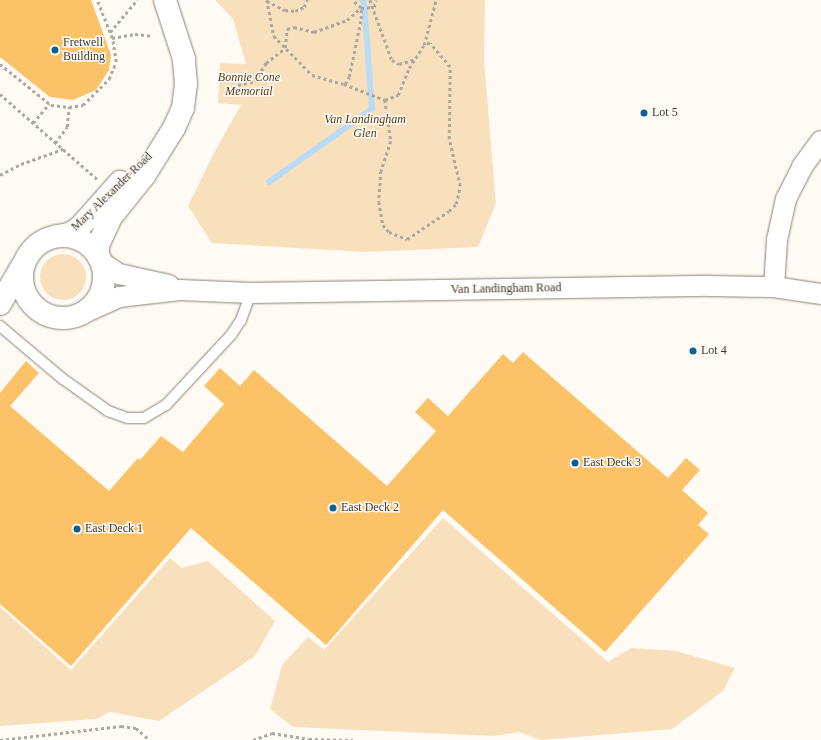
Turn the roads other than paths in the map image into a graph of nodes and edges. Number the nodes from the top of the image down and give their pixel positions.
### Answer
1 (165, 0) edge
2 (821, 141) edge
3 (163, 142) junction
4 (58, 236) junction
5 (100, 259) junction
6 (25, 260) junction
7 (774, 287) junction
8 (191, 290) junction
9 (251, 293) junction
10 (821, 294) edge
11 (0, 304) edge
12 (88, 311) junction
13 (0, 314) edge
14 (48, 316) junction
15 (0, 326) edge

1 - 3 street, Mary Alexander Road
2 - 7 street
3 - 4 street, Mary Alexander Road
3 - 5 street, Mary Alexander Road
4 - 5 street, Mary Alexander Road
4 - 6 street, Mary Alexander Road
5 - 8 street, Van Landingham Road
5 - 12 street, Mary Alexander Road
6 - 11 street, Mary Alexander Road
6 - 14 street
7 - 9 street, Van Landingham Road
7 - 10 street, Van Landingham Road
8 - 9 street, Van Landingham Road
8 - 12 street, Van Landingham Road
9 - 15 lane
12 - 14 street
13 - 14 street

